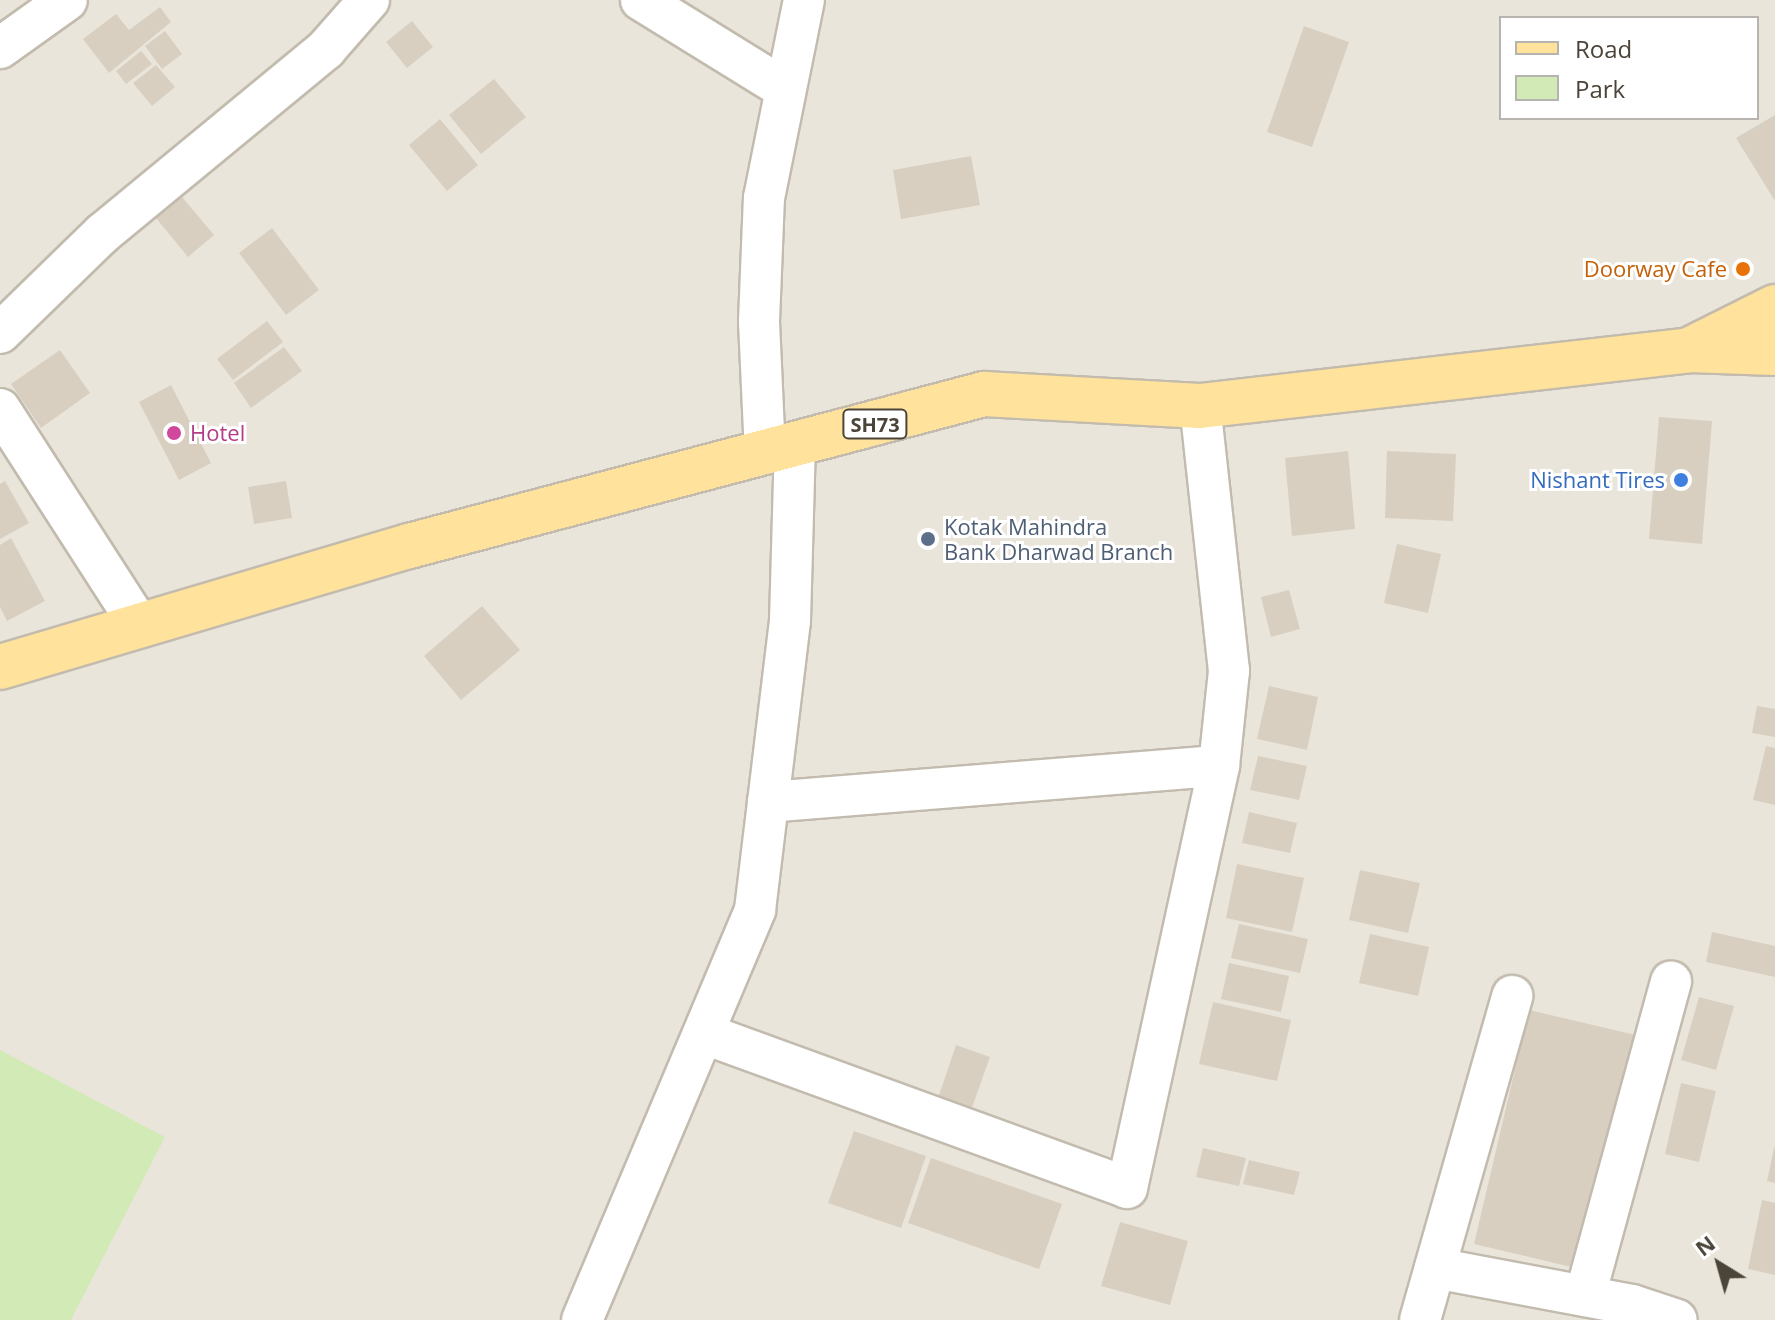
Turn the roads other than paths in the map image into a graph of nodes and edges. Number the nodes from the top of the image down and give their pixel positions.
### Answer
1 (67, 0) edge
2 (641, 0) edge
3 (804, 0) edge
4 (358, 4) edge
5 (0, 48) edge
6 (782, 87) junction
7 (1775, 307) edge
8 (0, 333) edge
9 (1689, 350) junction
10 (1775, 353) edge
11 (1200, 406) junction
12 (0, 409) edge
13 (780, 450) junction
14 (140, 626) junction
15 (0, 667) edge
16 (1219, 766) junction
17 (768, 802) junction
18 (1671, 982) dead end
19 (1512, 996) dead end
20 (705, 1034) junction
21 (1435, 1268) junction
22 (1585, 1296) junction
23 (582, 1320) edge
24 (1420, 1320) edge
25 (1677, 1320) edge

1 - 5 street
2 - 6 street
3 - 6 street
4 - 8 street
6 - 13 street
7 - 9 main road
9 - 10 main road, SH73
9 - 11 main road, SH73
11 - 13 main road, SH73
11 - 16 street
12 - 14 street
13 - 14 main road, SH73
13 - 17 street
14 - 15 main road, SH73
16 - 17 street
16 - 20 street
17 - 20 street
18 - 22 street
19 - 21 street
20 - 23 street
21 - 22 street
21 - 24 street
22 - 25 street

